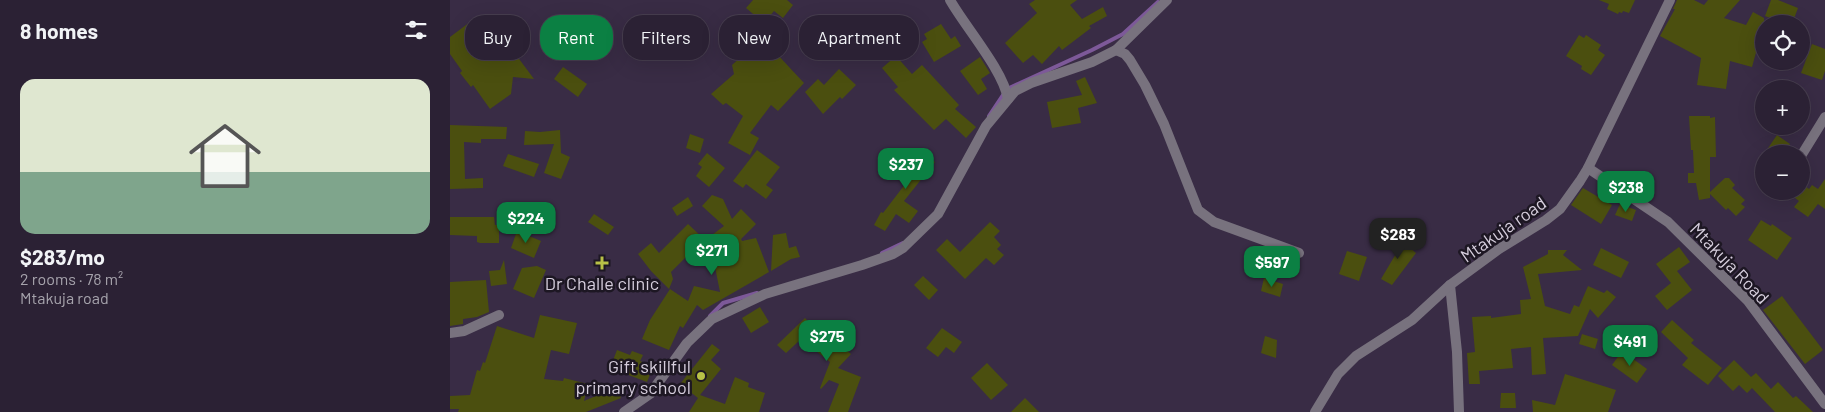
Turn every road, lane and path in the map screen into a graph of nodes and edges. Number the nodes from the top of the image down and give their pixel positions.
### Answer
1 (950, 0) edge
2 (1167, 0) edge
3 (1670, 0) edge
4 (1116, 50) junction
5 (1008, 98) junction
6 (1825, 116) edge
7 (1808, 145) edge
8 (1588, 168) junction
9 (1299, 253) dead end
10 (1450, 286) junction
11 (499, 315) dead end
12 (450, 333) edge
13 (1825, 404) edge
14 (624, 412) edge
15 (1315, 412) edge
16 (1459, 412) edge

1 - 5 street
2 - 4 street
3 - 8 street, Mtakuja road
4 - 5 street
4 - 9 street
5 - 14 street
6 - 7 street
8 - 10 street, Mtakuja road
8 - 13 street, Mtakuja Road
10 - 15 street, Mtakuja road
10 - 16 street
11 - 12 street

